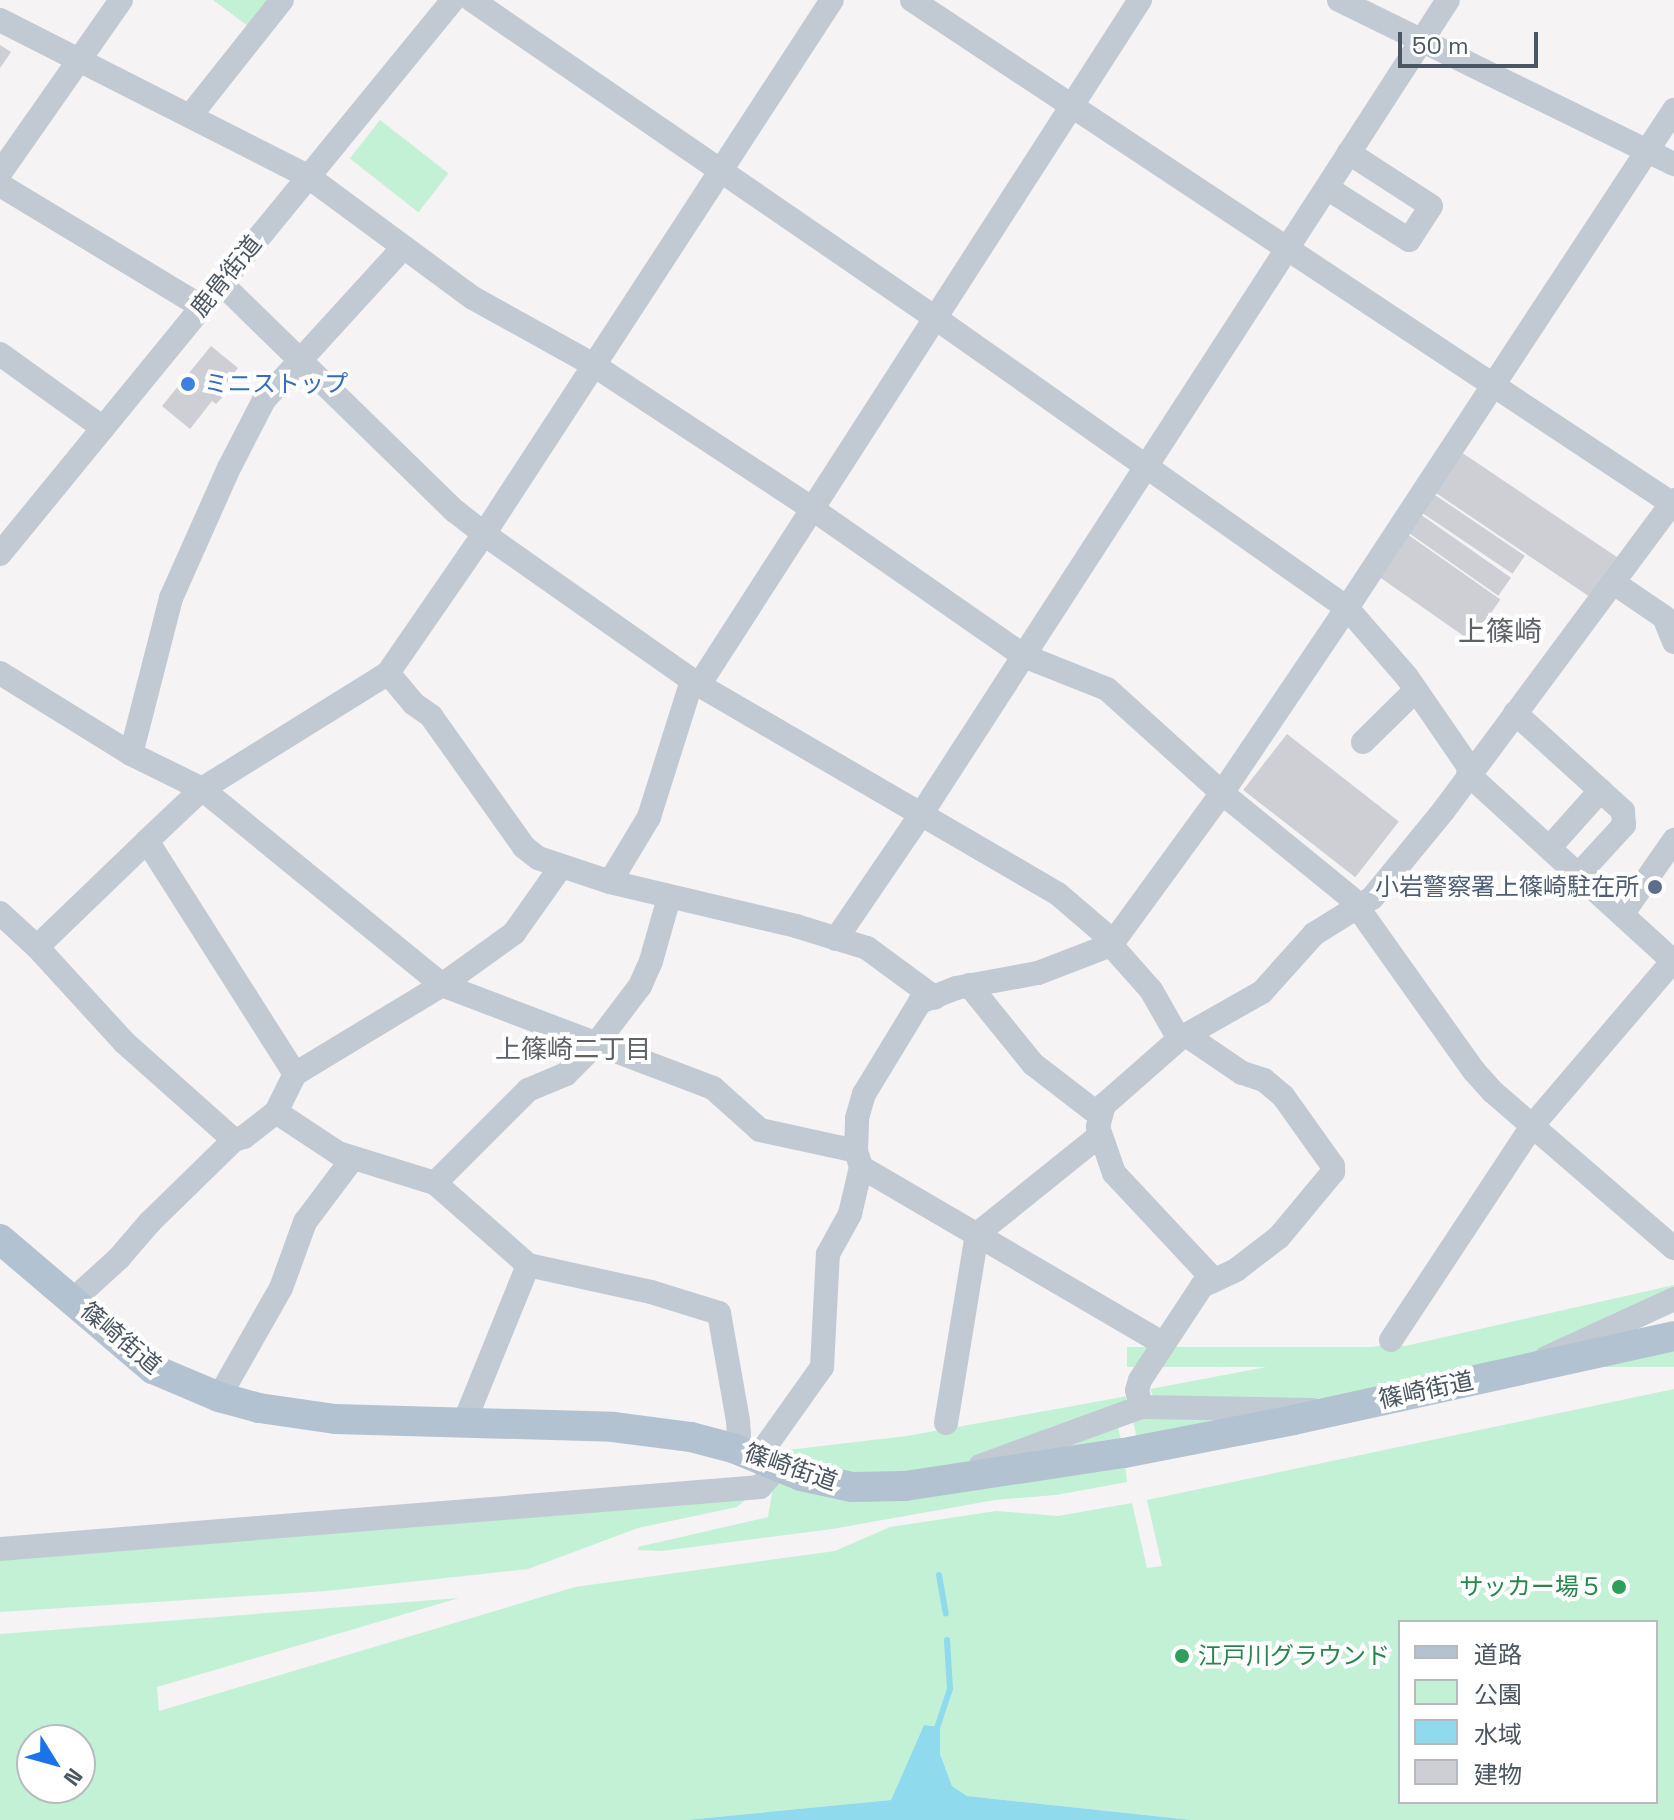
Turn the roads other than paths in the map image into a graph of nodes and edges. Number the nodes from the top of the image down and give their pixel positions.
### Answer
1 (121, 0) edge
2 (282, 0) edge
3 (453, 0) edge
4 (472, 0) edge
5 (832, 0) edge
6 (912, 0) edge
7 (1140, 0) edge
8 (1339, 0) edge
9 (1448, 0) edge
10 (0, 20) edge
11 (1421, 40) junction
12 (81, 59) junction
13 (1072, 104) junction
14 (1674, 110) edge
15 (190, 116) junction
16 (1649, 152) junction
17 (1349, 153) junction
18 (1674, 164) edge
19 (719, 169) junction
20 (0, 173) edge
21 (306, 175) junction
22 (0, 185) edge
23 (1327, 188) junction
24 (403, 248) junction
25 (1288, 249) junction
26 (221, 283) junction
27 (202, 307) junction
28 (934, 317) junction
29 (302, 361) junction
30 (4, 363) edge
31 (592, 364) junction
32 (1493, 386) junction
33 (103, 428) junction
34 (1148, 466) junction
35 (1673, 503) edge
36 (811, 508) junction
37 (484, 534) junction
38 (0, 554) edge
39 (1614, 583) junction
40 (1347, 608) junction
41 (1674, 642) edge
42 (1024, 656) junction
43 (0, 673) edge
44 (388, 673) junction
45 (695, 683) junction
46 (1416, 690) junction
47 (1515, 713) junction
48 (1363, 742) dead end
49 (131, 754) junction
50 (1470, 772) junction
51 (202, 789) junction
52 (1601, 790) junction
53 (1222, 793) junction
54 (922, 813) junction
55 (1674, 840) edge
56 (147, 841) junction
57 (1550, 847) junction
58 (560, 868) junction
59 (1580, 873) junction
60 (610, 882) junction
61 (669, 898) junction
62 (1360, 908) junction
63 (1624, 912) junction
64 (0, 913) edge
65 (836, 939) junction
66 (1113, 943) junction
67 (37, 947) junction
68 (1674, 961) edge
69 (442, 985) junction
70 (969, 985) junction
71 (935, 998) junction
72 (1183, 1037) junction
73 (596, 1044) junction
74 (295, 1074) junction
75 (276, 1112) junction
76 (1099, 1125) junction
77 (1532, 1126) junction
78 (234, 1140) junction
79 (353, 1158) junction
80 (859, 1159) junction
81 (435, 1183) junction
82 (977, 1234) junction
83 (0, 1239) edge
84 (1674, 1248) edge
85 (528, 1265) junction
86 (1214, 1280) junction
87 (74, 1299) junction
88 (1674, 1299) edge
89 (1674, 1336) edge
90 (1391, 1340) dead end
91 (1162, 1343) junction
92 (1526, 1369) junction
93 (219, 1397) junction
94 (1141, 1407) junction
95 (1327, 1411) junction
96 (464, 1423) junction
97 (946, 1423) dead end
98 (756, 1457) junction
99 (934, 1482) junction
100 (0, 1549) edge

1 - 12 street
2 - 15 street
3 - 21 street, 鹿骨街道
4 - 19 street
5 - 19 street
6 - 13 street
7 - 13 street
8 - 11 street
9 - 11 street
10 - 12 street
11 - 16 street
11 - 17 street
12 - 15 street
12 - 20 street
13 - 25 street
13 - 28 street
14 - 16 street
15 - 21 street
16 - 18 street
16 - 32 street
17 - 23 street
17 - 23 street
19 - 28 street
19 - 31 street
21 - 24 street
21 - 26 street, 鹿骨街道
22 - 27 street
23 - 25 street
24 - 29 street
24 - 31 street
25 - 32 street
25 - 34 street
26 - 27 street, 鹿骨街道
26 - 29 street
27 - 33 street, 鹿骨街道
28 - 34 street
28 - 36 street
29 - 37 street
29 - 49 street
30 - 33 street
31 - 36 street
31 - 37 street
32 - 35 street
32 - 40 street
33 - 38 street, 鹿骨街道
34 - 40 street
34 - 42 street
35 - 39 street
36 - 42 street
36 - 45 street
37 - 44 street
37 - 45 street
39 - 41 street
39 - 47 street
40 - 46 street
40 - 53 street
42 - 53 street
42 - 54 street
43 - 49 street
44 - 51 street
44 - 58 street
45 - 54 street
45 - 60 street
46 - 48 street
46 - 50 street
47 - 50 street
47 - 52 street
49 - 51 street
50 - 57 street
50 - 62 street
51 - 56 street
51 - 69 street
52 - 57 street
52 - 59 street
53 - 62 street
53 - 66 street
54 - 65 street
54 - 66 street
55 - 63 street
56 - 67 street
56 - 74 street
57 - 59 street
58 - 60 street
58 - 69 street
59 - 63 street
60 - 61 street
61 - 65 street
61 - 73 street
62 - 72 street
62 - 77 street
63 - 68 street
64 - 67 street
65 - 71 street
66 - 70 street
66 - 72 street
67 - 78 street
68 - 77 street
69 - 73 street
69 - 74 street
70 - 71 street
70 - 76 street
71 - 80 street
72 - 76 street
72 - 86 street
73 - 80 street
73 - 81 street
74 - 75 street
75 - 78 street
75 - 79 street
76 - 82 street
76 - 86 street
77 - 84 street
77 - 90 street
78 - 87 street
79 - 81 street
79 - 93 street
80 - 82 street
80 - 98 street
81 - 85 street
82 - 91 street
82 - 97 street
83 - 87 main road, 篠崎街道
85 - 96 street
85 - 98 street
86 - 91 street
87 - 93 main road, 篠崎街道
88 - 92 street
89 - 92 main road, 篠崎街道
91 - 94 street
92 - 95 main road, 篠崎街道
93 - 96 main road, 篠崎街道
94 - 95 street
94 - 99 street
95 - 99 main road, 篠崎街道
96 - 98 main road, 篠崎街道
98 - 99 main road, 篠崎街道
98 - 100 street

